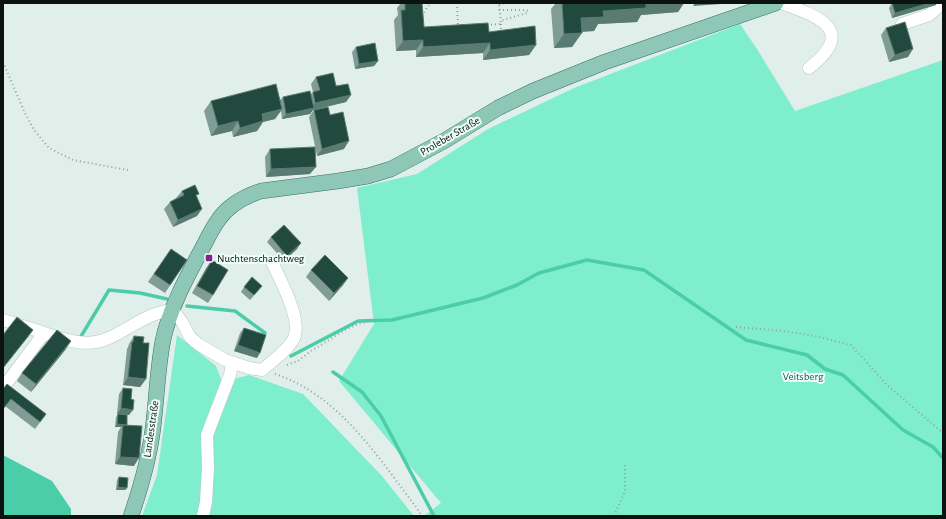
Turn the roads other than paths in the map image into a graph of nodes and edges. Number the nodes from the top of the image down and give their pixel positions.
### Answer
1 (776, 3) edge
2 (781, 3) edge
3 (943, 3) edge
4 (746, 8) edge
5 (902, 24) edge
6 (809, 68) dead end
7 (272, 262) dead end
8 (173, 310) junction
9 (4, 321) edge
10 (44, 333) junction
11 (163, 340) joint
12 (232, 363) junction
13 (3, 385) edge
14 (131, 516) edge
15 (203, 516) edge

1 - 4 main road, Proleber Straße
2 - 6 street
3 - 5 street
4 - 8 main road, Proleber Straße
7 - 12 street
8 - 10 street
8 - 11 main road, Proleber Straße
8 - 12 street
9 - 10 street
10 - 13 street
11 - 14 main road, Landesstraße
12 - 15 street

